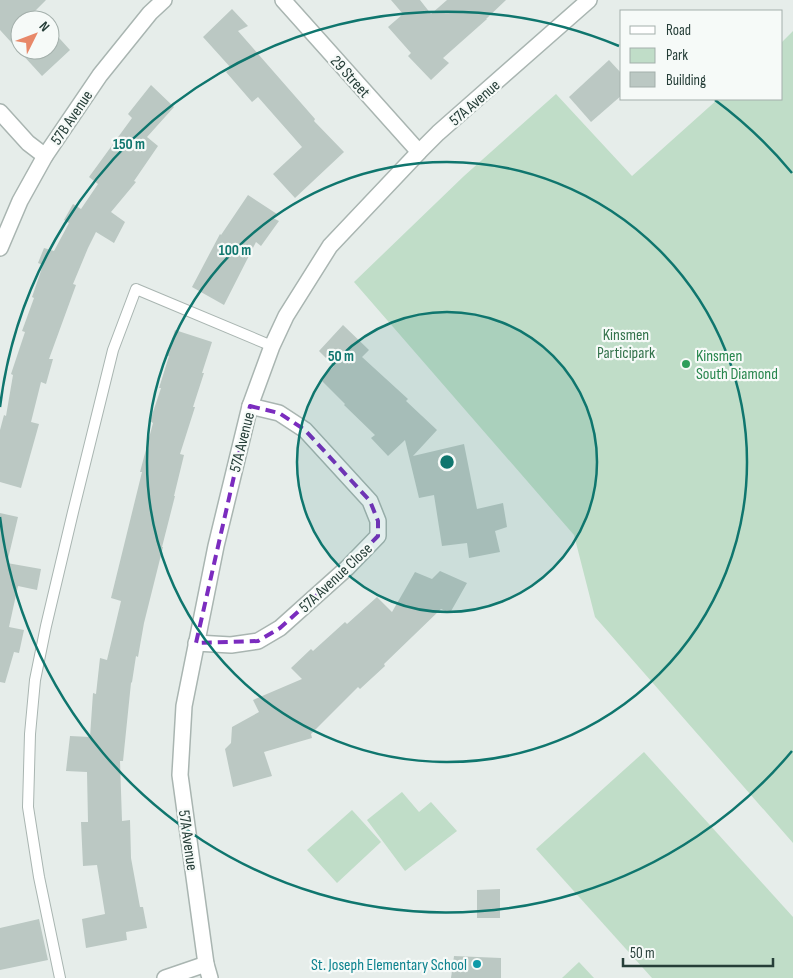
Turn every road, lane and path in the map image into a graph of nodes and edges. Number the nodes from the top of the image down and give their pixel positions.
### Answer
1 (164, 0) edge
2 (283, 0) edge
3 (589, 0) edge
4 (0, 112) edge
5 (419, 152) junction
6 (45, 156) junction
7 (0, 248) edge
8 (272, 346) junction
9 (250, 406) junction
10 (196, 643) junction
11 (208, 971) edge
12 (60, 978) edge
13 (165, 978) edge

1 - 6 street, 57B Avenue
2 - 5 street, 29 Street
3 - 5 street, 57A Avenue
4 - 6 street
5 - 8 street, 57A Avenue
6 - 7 street, 57B Avenue
8 - 9 street, 57A Avenue
8 - 12 lane
9 - 10 street, 57A Avenue
9 - 10 street, 57A Avenue Close
10 - 11 street, 57A Avenue
11 - 13 street, 57A Avenue

